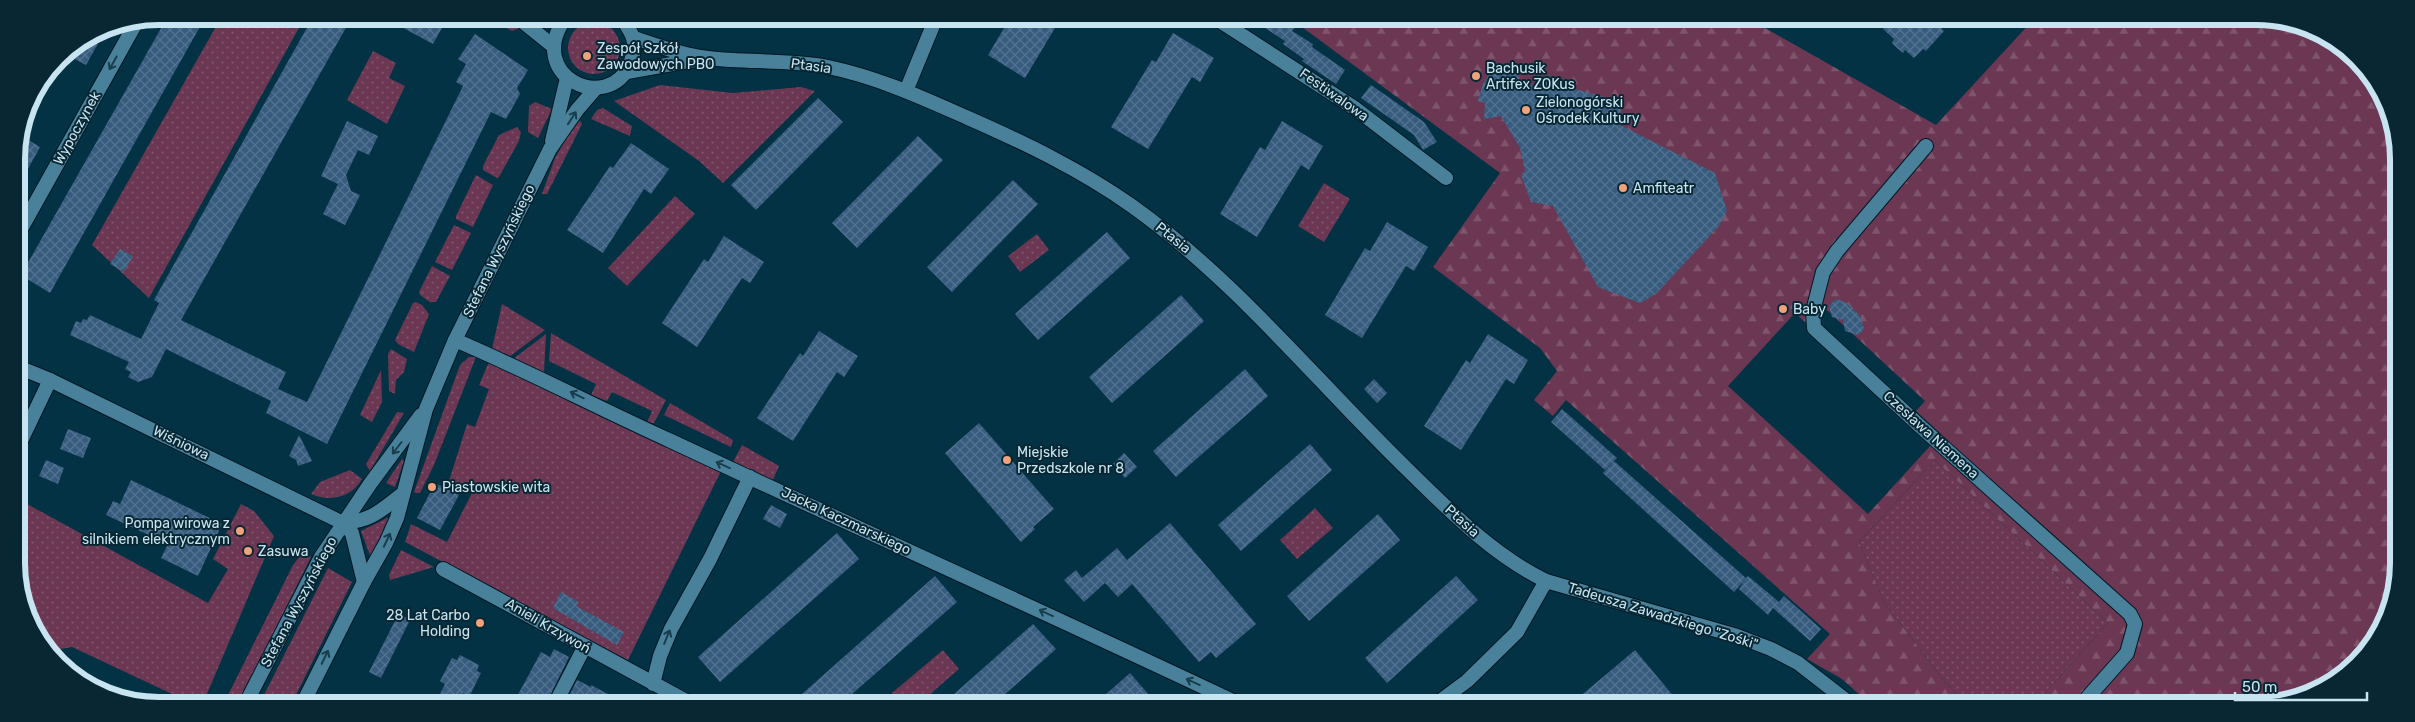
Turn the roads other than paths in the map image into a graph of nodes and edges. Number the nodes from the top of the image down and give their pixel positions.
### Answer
1 (527, 25) edge
2 (560, 25) edge
3 (627, 25) edge
4 (933, 25) edge
5 (1226, 25) edge
6 (133, 28) edge
7 (634, 38) junction
8 (553, 46) junction
9 (707, 58) junction
10 (627, 72) junction
11 (567, 78) junction
12 (596, 88) junction
13 (906, 91) junction
14 (1926, 146) dead end
15 (550, 149) junction
16 (1446, 178) dead end
17 (25, 222) edge
18 (455, 340) junction
19 (25, 370) edge
20 (50, 380) junction
21 (426, 409) junction
22 (25, 432) edge
23 (750, 477) junction
24 (402, 495) junction
25 (343, 523) junction
26 (443, 569) dead end
27 (1546, 581) junction
28 (364, 582) junction
29 (585, 646) junction
30 (653, 684) junction
31 (249, 697) edge
32 (306, 697) edge
33 (559, 697) edge
34 (678, 697) edge
35 (1224, 697) edge
36 (1445, 697) edge
37 (1842, 697) edge
38 (2088, 697) edge

1 - 8 street
2 - 8 street
3 - 7 street
4 - 13 street
5 - 16 street, Festiwalowa
6 -> 17 street, Wypoczynek
7 - 9 street, Ptasia
7 - 10 street
8 - 11 street
9 - 10 street, Ptasia
9 - 13 street, Ptasia
10 - 12 street
11 - 12 street
11 - 15 street, Stefana Wyszyńskiego
15 -> 12 street, Stefana Wyszyńskiego
13 - 27 street, Ptasia
14 - 38 street, Czesława Niemena
15 - 18 street, Stefana Wyszyńskiego
18 - 21 street, Stefana Wyszyńskiego
23 -> 18 street, Jacka Kaczmarskiego
19 - 20 street, Wiśniowa
20 - 22 street
20 - 25 street, Wiśniowa
21 - 24 street, Stefana Wyszyńskiego
21 -> 25 street, Stefana Wyszyńskiego
30 -> 23 street
35 -> 23 street, Jacka Kaczmarskiego
24 - 25 street
28 -> 24 street, Stefana Wyszyńskiego
25 - 28 street
25 - 31 street, Stefana Wyszyńskiego
26 - 29 street, Anieli Krzywoń
27 - 36 street
27 - 37 street, Tadeusza Zawadzkiego "Zośki"
32 -> 28 street, Stefana Wyszyńskiego
29 - 30 street, Anieli Krzywoń
29 - 33 street
30 - 34 street, Anieli Krzywoń

